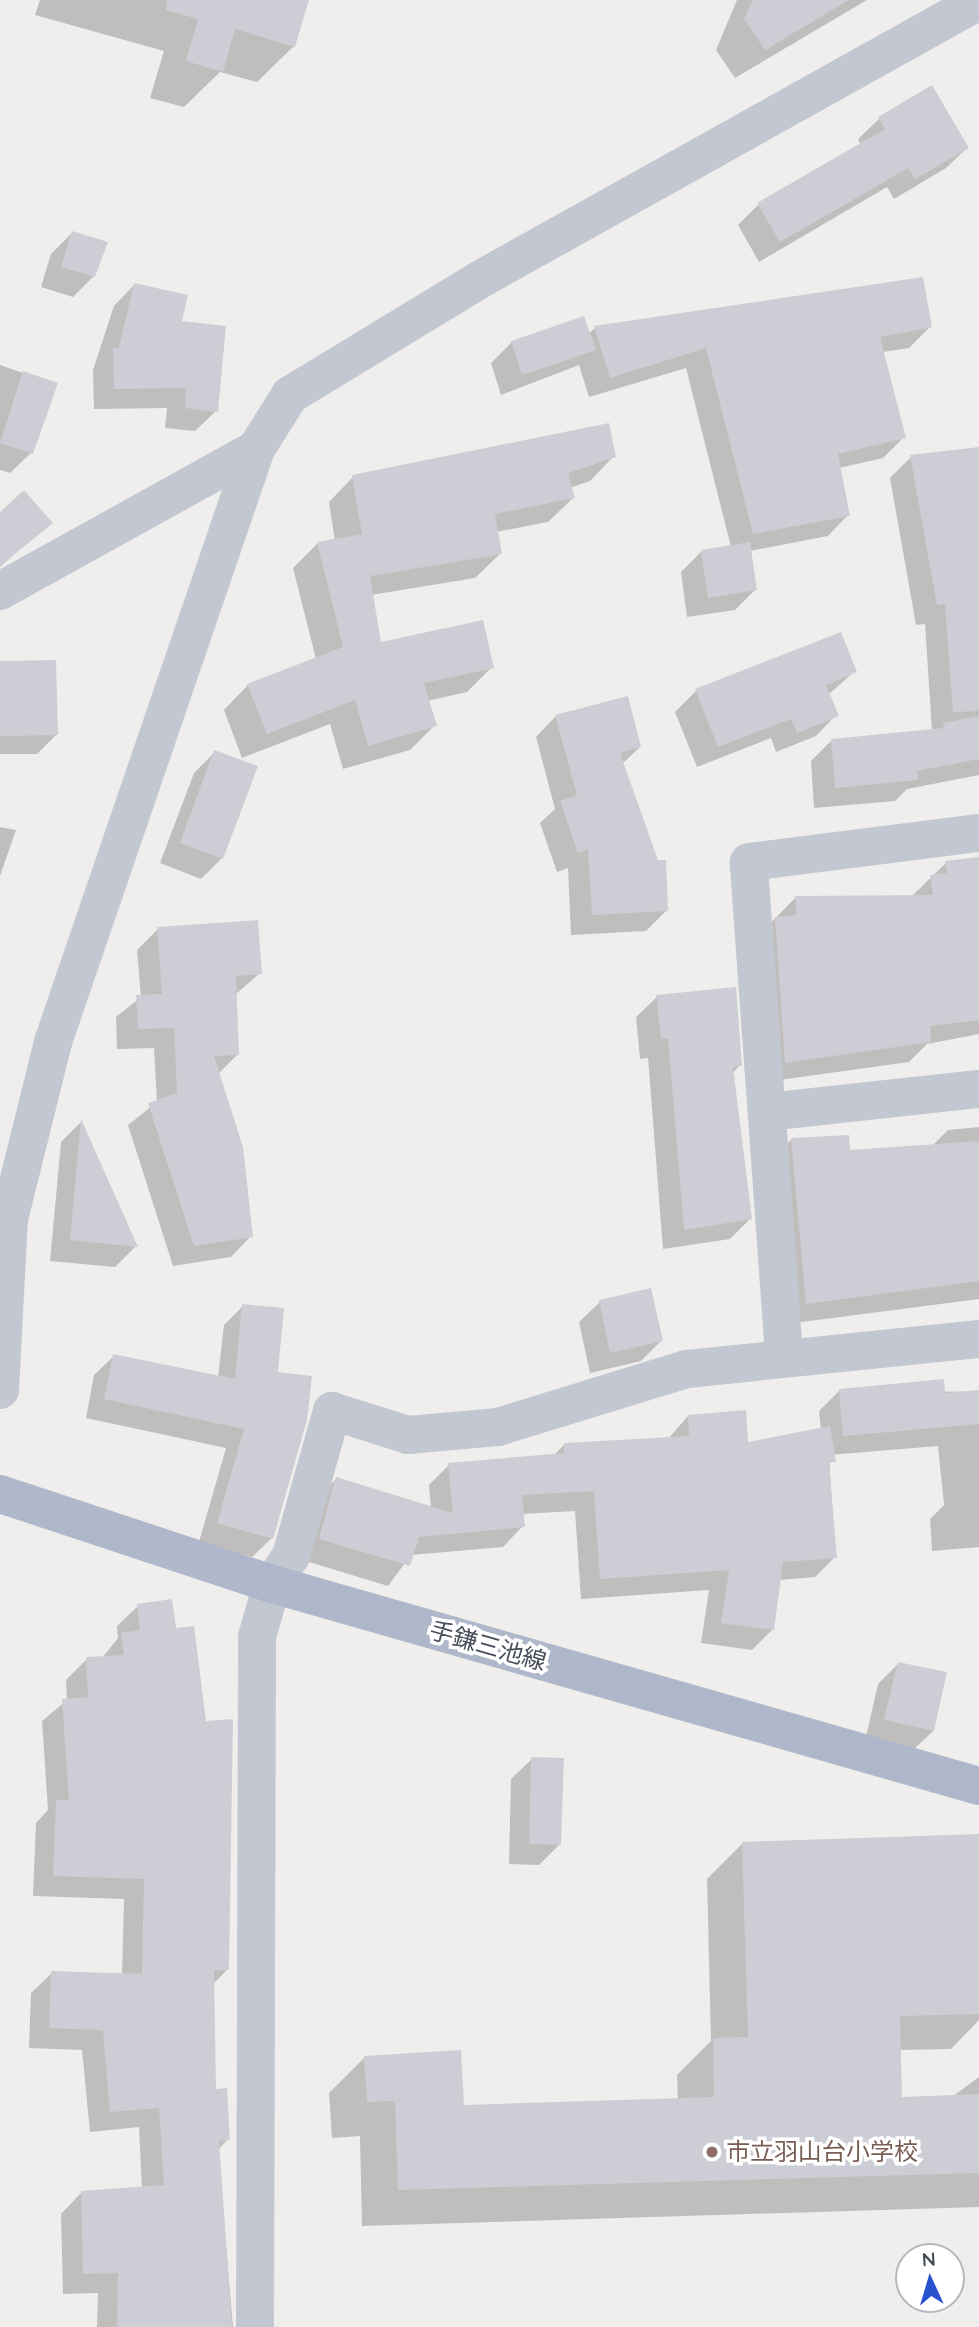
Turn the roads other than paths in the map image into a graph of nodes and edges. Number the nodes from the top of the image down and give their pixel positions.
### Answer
1 (979, 1) edge
2 (256, 449) junction
3 (0, 591) edge
4 (979, 833) edge
5 (979, 1089) edge
6 (767, 1112) junction
7 (979, 1339) edge
8 (784, 1355) junction
9 (0, 1390) edge
10 (0, 1494) edge
11 (272, 1584) junction
12 (979, 1786) edge
13 (255, 2327) edge

1 - 2 street
2 - 3 street
2 - 9 street
4 - 6 street
5 - 6 street
6 - 8 street
7 - 8 street
8 - 11 street
10 - 11 main road, 手鎌三池線
11 - 12 main road, 手鎌三池線
11 - 13 street

